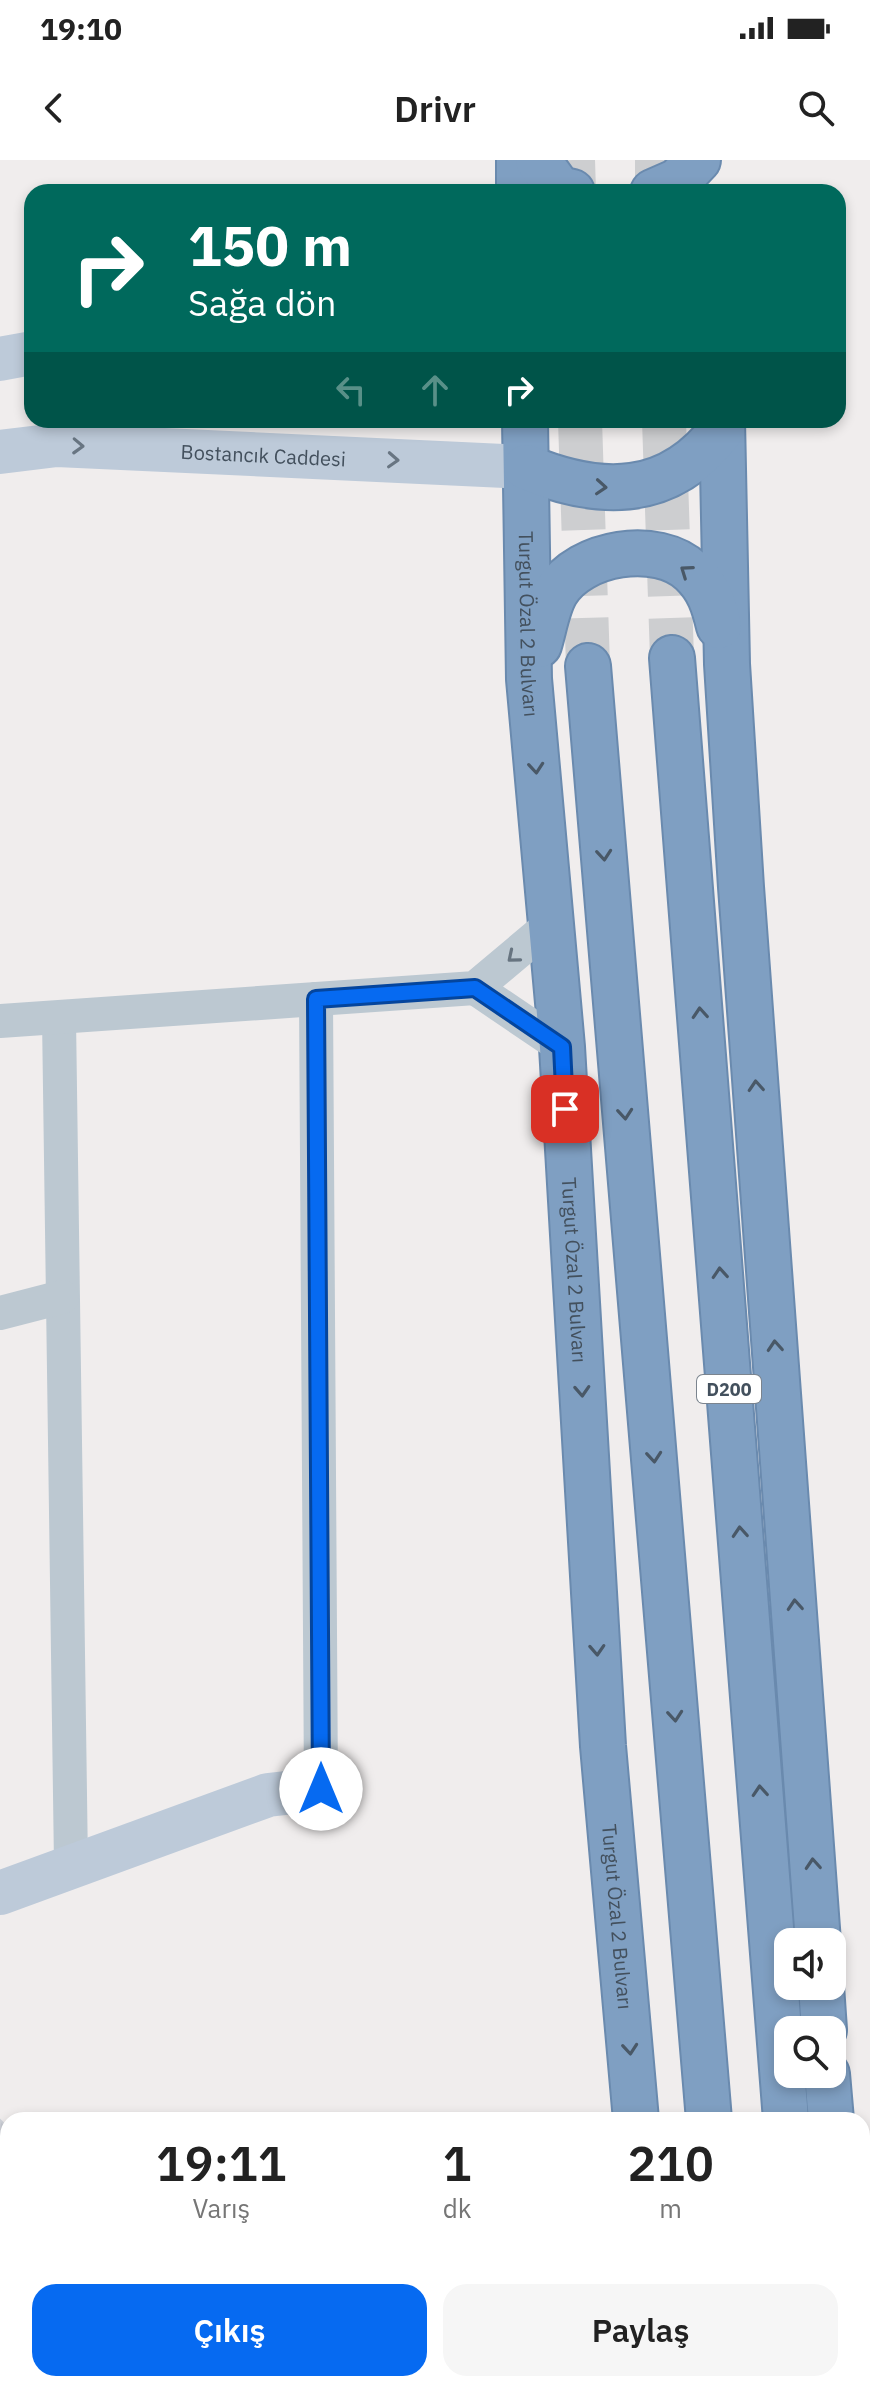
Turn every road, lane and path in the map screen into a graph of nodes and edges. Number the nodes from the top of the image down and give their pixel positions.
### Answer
1 (519, 160) edge
2 (538, 160) edge
3 (698, 160) edge
4 (717, 160) edge
5 (519, 184) edge
6 (555, 184) edge
7 (671, 184) edge
8 (717, 184) edge
9 (24, 354) edge
10 (0, 359) edge
11 (525, 428) edge
12 (720, 428) edge
13 (722, 428) edge
14 (0, 452) edge
15 (526, 467) junction
16 (672, 658) tunnel mouth
17 (727, 664) junction
18 (588, 666) tunnel mouth
19 (529, 679) junction
20 (550, 925) junction
21 (475, 988) junction
22 (316, 999) junction
23 (59, 1018) junction
24 (0, 1021) edge
25 (562, 1047) junction
26 (62, 1297) junction
27 (0, 1313) edge
28 (321, 1789) joint
29 (71, 1865) junction
30 (0, 1893) edge
31 (817, 1928) edge
32 (828, 2088) edge
33 (635, 2112) edge
34 (708, 2112) edge
35 (785, 2112) edge
36 (830, 2112) edge

1 - 5 highway
2 - 6 highway
3 - 7 highway
4 - 8 highway
9 - 10 main road
11 - 15 highway, Turgut Özal 2 Bulvarı
15 -> 12 highway
13 - 17 highway
14 -> 15 main road, Bostancık Caddesi
15 - 19 highway, Turgut Özal 2 Bulvarı
35 -> 16 highway, D200
17 -> 19 highway
31 -> 17 highway
18 -> 34 highway
19 -> 20 highway, Turgut Özal 2 Bulvarı
20 -> 21 street
20 - 25 highway, Turgut Özal 2 Bulvarı
21 - 22 street
21 - 25 street
22 - 23 street
22 - 28 street
23 - 24 street
23 - 26 street
25 -> 33 highway, Turgut Özal 2 Bulvarı
26 - 27 street
26 - 29 street
28 - 29 main road
29 - 30 main road
32 - 36 highway

